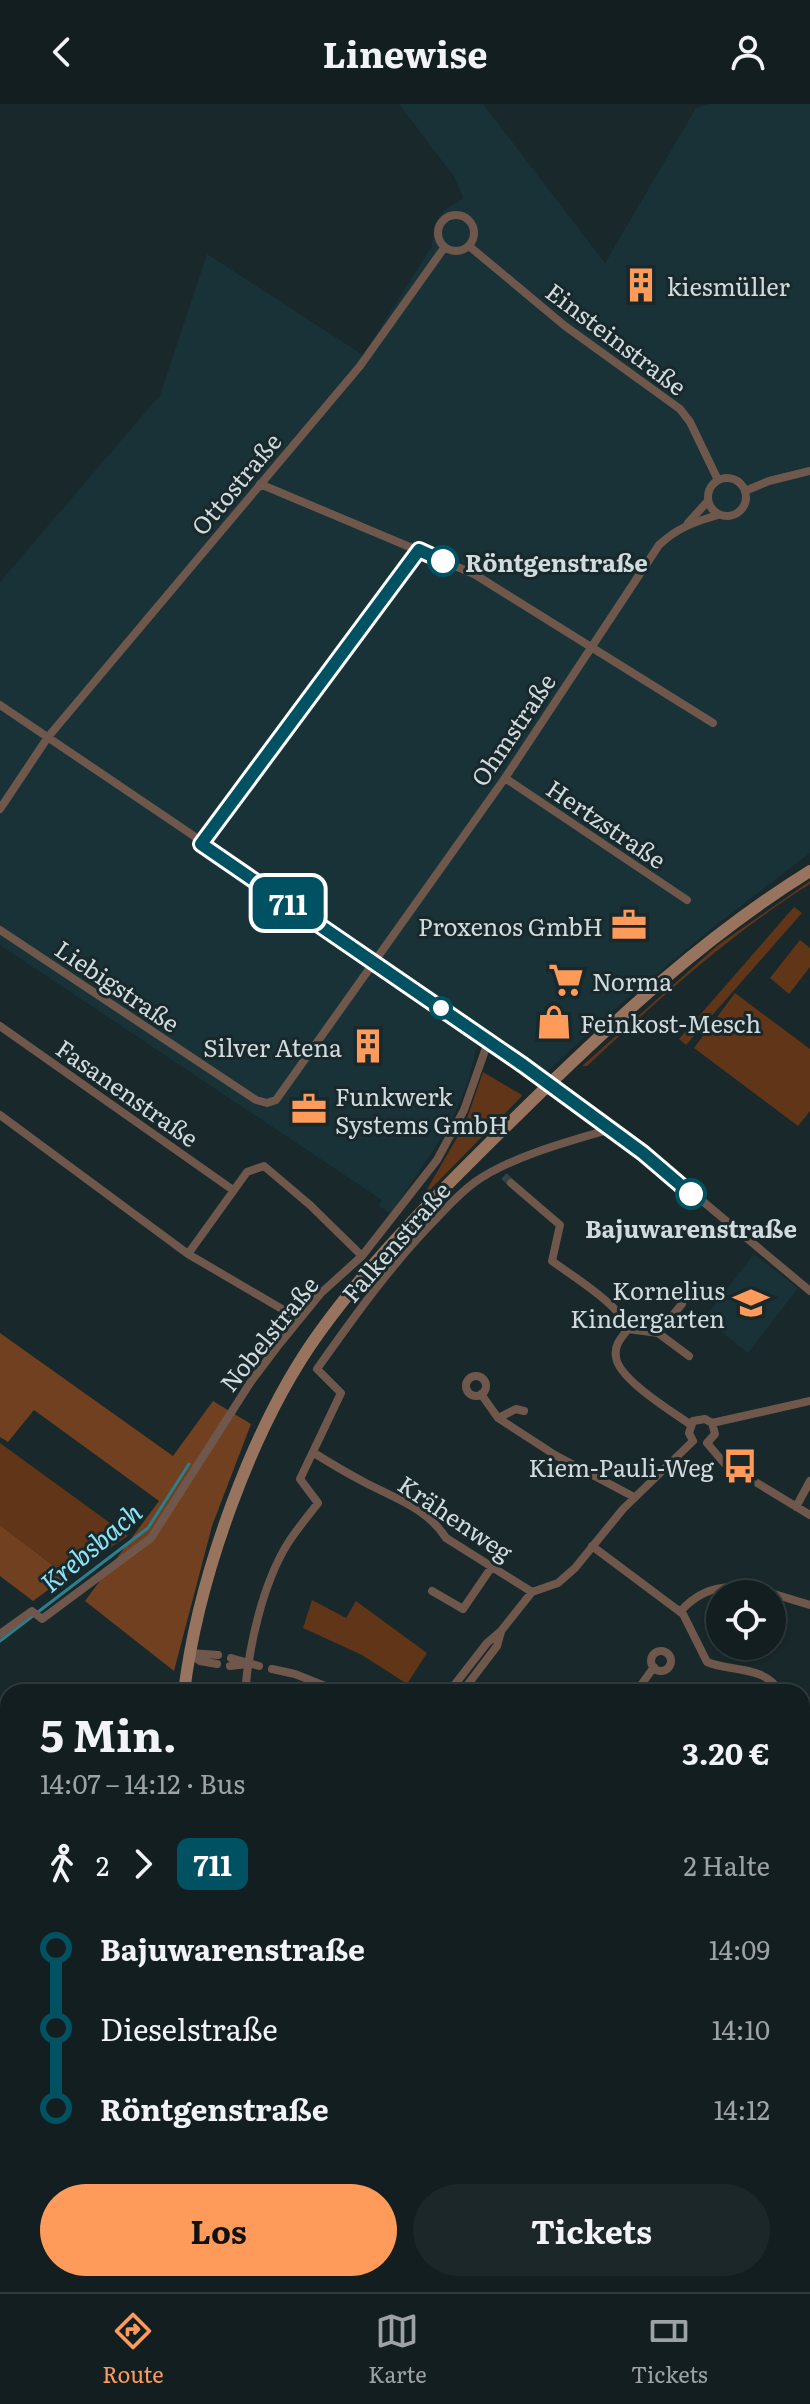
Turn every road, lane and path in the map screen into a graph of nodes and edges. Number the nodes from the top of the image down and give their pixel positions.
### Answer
1 (469, 246) junction
2 (444, 248) junction
3 (810, 471) edge
4 (718, 480) junction
5 (260, 484) junction
6 (745, 491) junction
7 (708, 501) junction
8 (718, 515) junction
9 (688, 523) junction
10 (419, 550) junction
11 (590, 647) junction
12 (0, 705) edge
13 (713, 723) dead end
14 (48, 737) junction
15 (505, 778) junction
16 (0, 809) edge
17 (201, 844) junction
18 (810, 871) edge
19 (687, 900) dead end
20 (0, 930) edge
21 (374, 962) junction
22 (0, 1026) edge
23 (488, 1042) junction
24 (548, 1085) junction
25 (0, 1115) edge
26 (611, 1129) junction
27 (505, 1176) junction
28 (233, 1190) junction
29 (188, 1254) junction
30 (362, 1256) junction
31 (810, 1291) edge
32 (682, 1304) dead end
33 (299, 1319) junction
34 (628, 1329) junction
35 (658, 1333) junction
36 (689, 1356) dead end
37 (481, 1394) dead end
38 (810, 1401) edge
39 (524, 1411) dead end
40 (498, 1418) junction
41 (712, 1423) junction
42 (691, 1425) junction
43 (693, 1441) junction
44 (707, 1443) junction
45 (314, 1453) junction
46 (810, 1481) edge
47 (634, 1497) junction
48 (796, 1507) junction
49 (810, 1515) edge
50 (592, 1546) junction
51 (491, 1568) junction
52 (432, 1591) dead end
53 (532, 1592) junction
54 (810, 1605) edge
55 (680, 1612) junction
56 (501, 1631) junction
57 (0, 1634) edge
58 (189, 1653) junction
59 (217, 1660) dead end
60 (231, 1662) dead end
61 (247, 1664) junction
62 (259, 1666) dead end
63 (654, 1667) dead end
64 (272, 1669) dead end
65 (185, 1684) edge
66 (246, 1684) edge
67 (320, 1684) edge
68 (455, 1684) edge
69 (468, 1684) edge
70 (642, 1684) edge
71 (776, 1684) edge

1 - 2 street
1 - 2 street
1 - 4 street, Einsteinstraße
2 - 5 street, Ottostraße
3 - 6 street
4 - 6 street
4 - 7 street
5 - 10 street
5 - 14 street, Ottostraße
6 - 8 street
7 - 8 street
7 - 9 street
8 - 9 street
9 - 11 street, Ohmstraße
10 - 11 street
10 - 17 street
11 - 13 street
11 - 15 street, Ohmstraße
12 - 14 street
14 - 16 street
14 - 17 street
15 - 19 street, Hertzstraße
15 - 21 street, Ohmstraße
17 - 21 street
18 - 24 main road
20 - 21 street, Liebigstraße
21 - 23 street
22 - 28 street, Fasanenstraße
23 - 24 street
23 - 30 street, Nobelstraße
24 - 26 street
24 - 58 main road
25 - 29 street
26 - 27 street, Falkenstraße
26 - 31 street
27 - 34 street
27 - 45 street, Falkenstraße
28 - 29 street
28 - 30 street
29 - 33 street
30 - 33 street, Nobelstraße
32 - 35 street
33 - 57 street, Nobelstraße
34 - 35 street
34 - 42 street
35 - 36 street
37 - 40 street
38 - 41 street
39 - 40 street
40 - 47 street
41 - 42 street
41 - 44 street
42 - 43 street
43 - 44 street
43 - 47 street
44 - 48 street
45 - 51 street, Krähenweg
45 - 61 street
46 - 48 street
47 - 50 street
48 - 49 street
50 - 53 street
50 - 55 street
51 - 52 street
51 - 53 street, Krähenweg
53 - 56 street
54 - 55 street
55 - 71 street
56 - 68 street
56 - 69 street
58 - 59 street
58 - 65 main road
60 - 61 street
61 - 62 street
61 - 66 street
63 - 70 street
64 - 67 street

